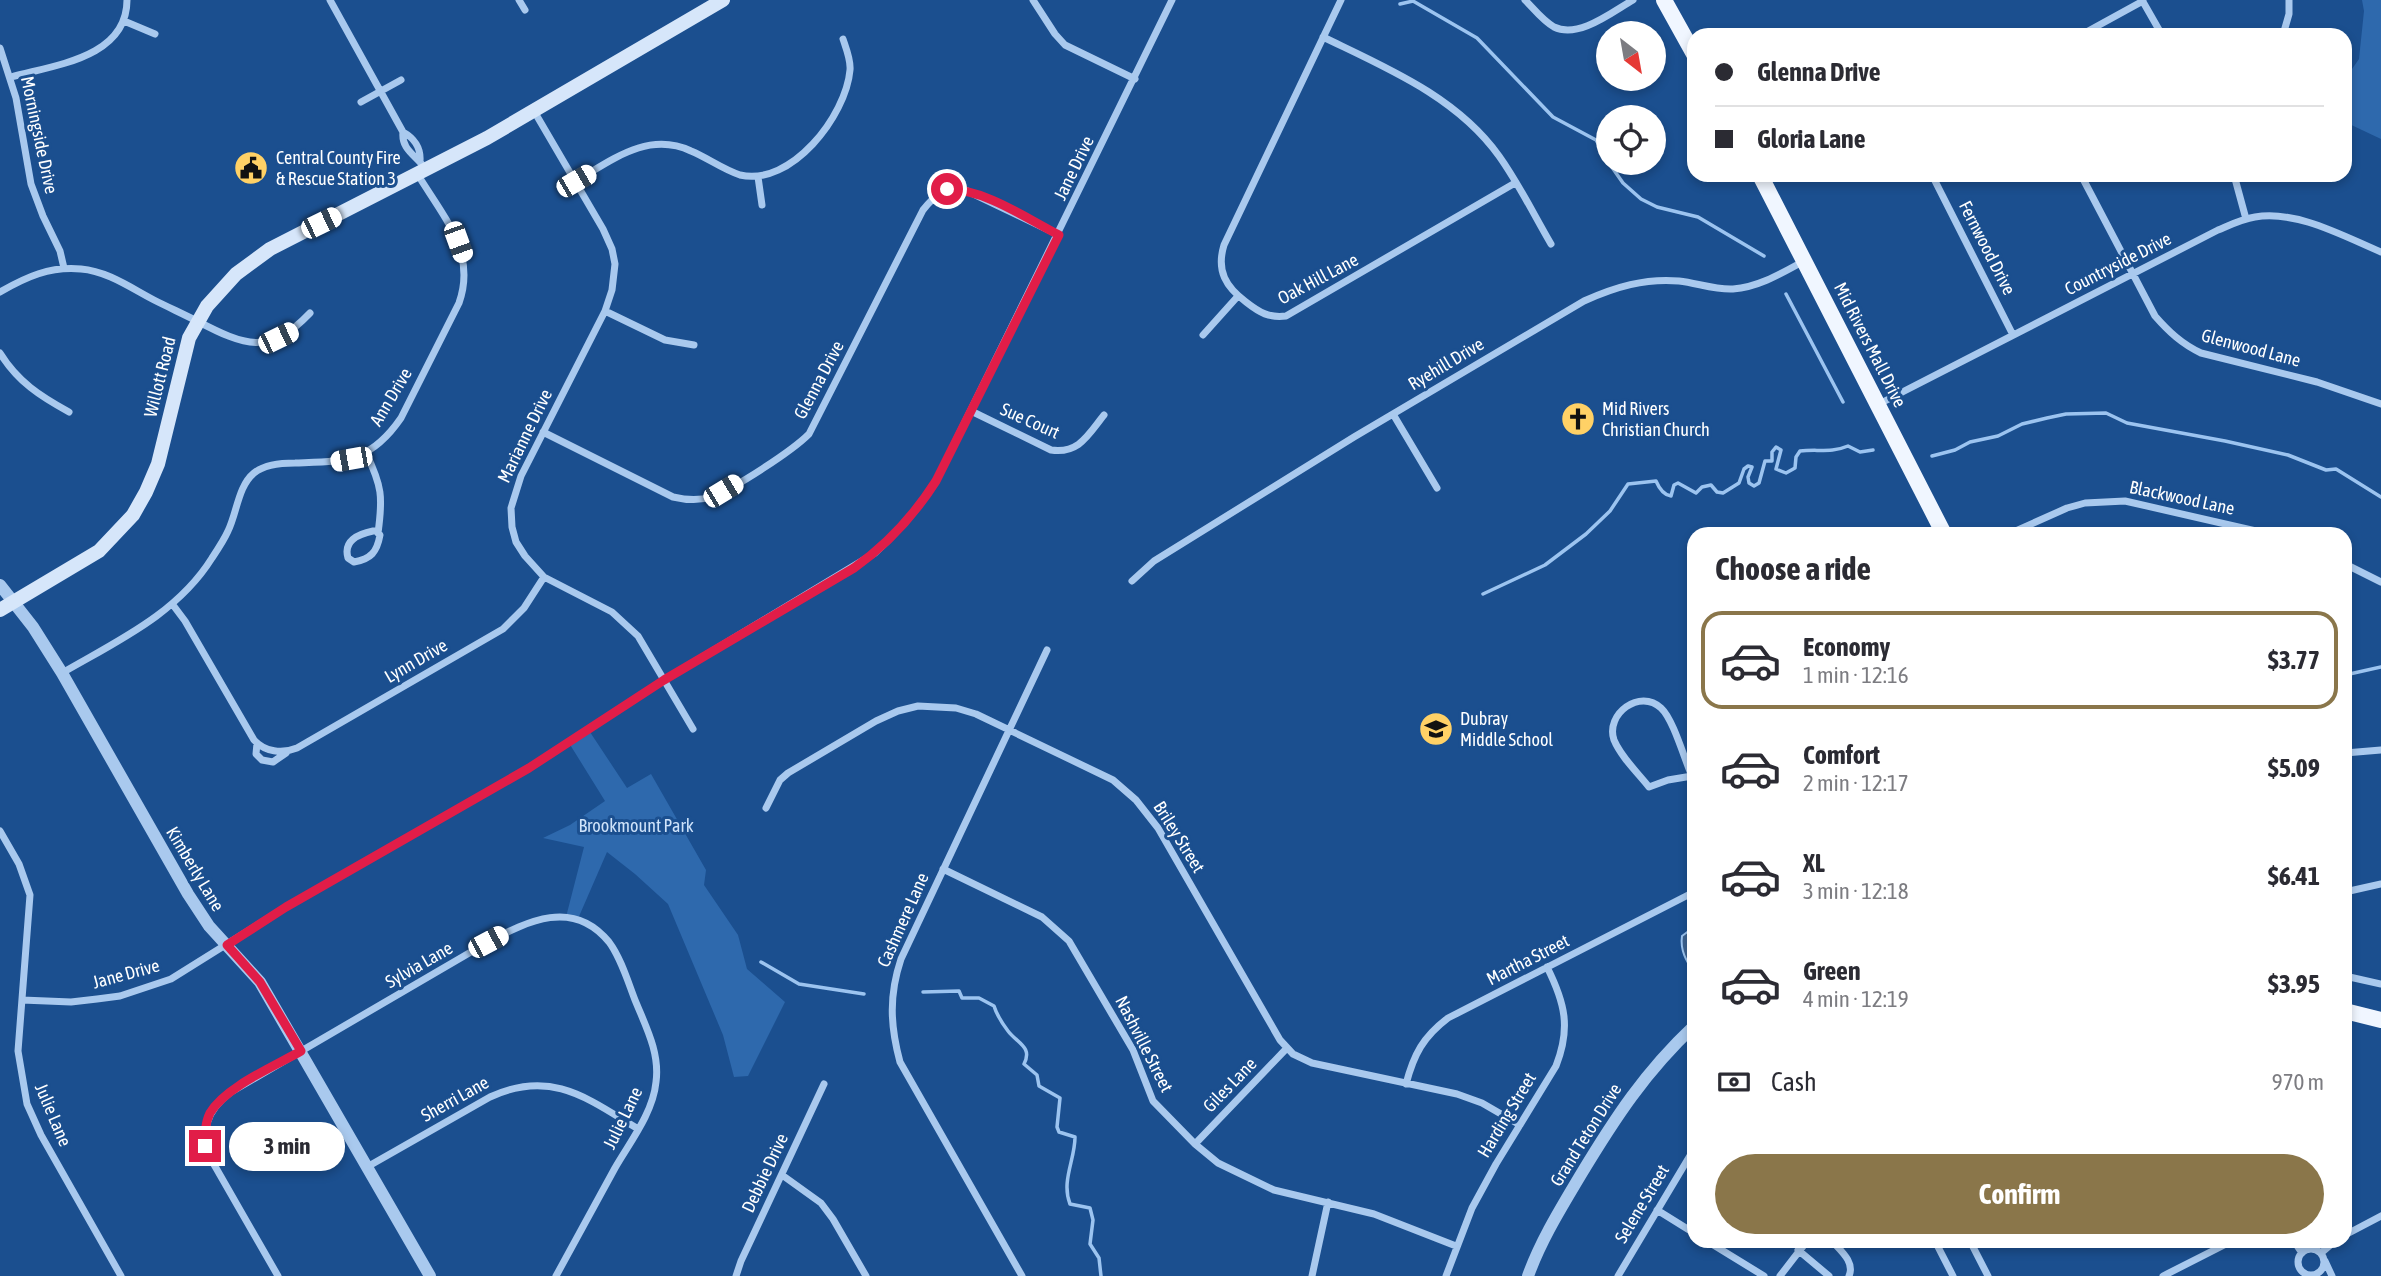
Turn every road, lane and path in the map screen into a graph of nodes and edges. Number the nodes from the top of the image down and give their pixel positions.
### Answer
1 (127, 0) edge
2 (330, 0) edge
3 (519, 0) edge
4 (1033, 0) edge
5 (1172, 0) edge
6 (1340, 0) edge
7 (1525, 0) edge
8 (1633, 0) edge
9 (1664, 0) edge
10 (2289, 0) edge
11 (2142, 1) edge
12 (715, 2) edge
13 (525, 10) dead end
14 (124, 21) junction
15 (2094, 28) edge
16 (2158, 28) edge
17 (2285, 28) edge
18 (155, 34) dead end
19 (1323, 37) junction
20 (843, 38) dead end
21 (1687, 41) edge
22 (0, 48) edge
23 (11, 77) junction
24 (1135, 79) junction
25 (401, 80) dead end
26 (381, 91) junction
27 (361, 102) dead end
28 (534, 111) junction
29 (422, 169) junction
30 (758, 177) junction
31 (576, 181) junction
32 (1764, 182) edge
33 (1936, 182) edge
34 (2085, 182) edge
35 (2236, 182) edge
36 (1516, 183) junction
37 (762, 205) dead end
38 (2246, 219) junction
39 (1059, 235) junction
40 (1551, 244) dead end
41 (2381, 252) edge
42 (1805, 261) junction
43 (64, 268) junction
44 (2132, 275) junction
45 (0, 292) edge
46 (1238, 296) junction
47 (606, 311) junction
48 (310, 313) dead end
49 (197, 321) junction
50 (1203, 335) dead end
51 (2013, 335) junction
52 (694, 345) dead end
53 (0, 354) edge
54 (1878, 404) junction
55 (2381, 404) edge
56 (971, 411) junction
57 (69, 412) dead end
58 (1393, 414) junction
59 (1104, 415) dead end
60 (543, 432) junction
61 (366, 453) junction
62 (1437, 488) dead end
63 (1940, 527) edge
64 (2025, 527) edge
65 (2238, 527) edge
66 (378, 533) junction
67 (2352, 568) edge
68 (544, 577) junction
69 (1132, 581) dead end
70 (2381, 582) edge
71 (0, 585) edge
72 (14, 602) junction
73 (173, 605) junction
74 (0, 610) edge
75 (1047, 650) dead end
76 (62, 673) junction
77 (664, 680) junction
78 (693, 729) dead end
79 (1010, 730) junction
80 (257, 743) junction
81 (2381, 750) edge
82 (2352, 752) edge
83 (286, 753) junction
84 (1687, 764) edge
85 (1687, 778) edge
86 (766, 808) dead end
87 (0, 831) edge
88 (943, 869) junction
89 (2381, 884) edge
90 (2352, 890) edge
91 (1687, 896) edge
92 (557, 916) joint
93 (227, 945) junction
94 (1547, 967) junction
95 (2352, 978) edge
96 (2381, 984) edge
97 (22, 1000) junction
98 (2352, 1013) edge
99 (2381, 1020) edge
100 (1687, 1033) edge
101 (1287, 1048) junction
102 (301, 1051) junction
103 (824, 1084) dead end
104 (1406, 1084) junction
105 (1520, 1125) junction
106 (638, 1129) junction
107 (1195, 1144) junction
108 (1687, 1161) edge
109 (367, 1167) junction
110 (782, 1175) junction
111 (1328, 1202) junction
112 (1657, 1210) junction
113 (2381, 1216) edge
114 (1687, 1229) edge
115 (2352, 1231) edge
116 (1456, 1246) junction
117 (1718, 1248) edge
118 (1838, 1248) edge
119 (1939, 1248) edge
120 (1974, 1248) edge
121 (2218, 1248) edge
122 (2299, 1248) edge
123 (2329, 1248) edge
124 (1798, 1250) joint
125 (2302, 1253) junction
126 (2322, 1256) junction
127 (2311, 1275) edge
128 (121, 1276) edge
129 (278, 1276) edge
130 (430, 1276) edge
131 (556, 1276) edge
132 (736, 1276) edge
133 (866, 1276) edge
134 (1022, 1276) edge
135 (1312, 1276) edge
136 (1446, 1276) edge
137 (1528, 1276) edge
138 (1618, 1276) edge
139 (1764, 1276) edge
140 (1780, 1276) edge
141 (1829, 1276) edge
142 (1849, 1276) edge
143 (1953, 1276) edge
144 (1988, 1276) edge
145 (2163, 1276) edge
146 (2332, 1276) edge

1 - 14 street
2 - 26 street, Ann Drive
3 - 13 street
4 - 24 street
5 - 24 street, Jane Drive
6 - 19 street, Oak Hill Lane
7 - 8 street
9 - 21 main road
10 - 17 street
11 - 15 street
11 - 16 street
12 - 28 main road, Willott Road
14 - 18 street
14 - 23 street
19 - 36 street
19 - 46 street, Oak Hill Lane
20 - 30 street
22 - 23 street, Morningside Drive
23 - 43 street, Morningside Drive
24 - 39 street, Jane Drive
25 - 26 street
26 - 27 street
26 - 29 street, Ann Drive
28 - 29 main road, Willott Road
28 - 31 street, Marianne Drive
29 - 49 main road, Willott Road
29 - 61 street, Ann Drive
30 - 31 street
30 - 37 street
31 - 47 street, Marianne Drive
32 - 42 main road, Mid Rivers Mall Drive
33 - 51 street, Fernwood Drive
34 - 44 street, Glenwood Lane
35 - 38 street
36 - 40 street
36 - 46 street, Oak Hill Lane
38 - 41 street, Countryside Drive
38 - 44 street, Countryside Drive
39 - 56 street, Jane Drive
39 - 60 street, Glenna Drive
42 - 54 main road, Mid Rivers Mall Drive
42 - 58 street, Ryehill Drive
43 - 45 street
43 - 49 street
44 - 51 street, Countryside Drive
44 - 55 street, Glenwood Lane
46 - 50 street
47 - 52 street
47 - 60 street, Marianne Drive
48 - 49 street
49 - 72 main road, Willott Road
51 - 54 street, Countryside Drive
53 - 57 street
54 - 63 main road, Mid Rivers Mall Drive
56 - 59 street, Sue Court
56 - 77 street, Jane Drive
58 - 62 street
58 - 69 street, Ryehill Drive
60 - 68 street, Marianne Drive
61 - 66 street
61 - 73 street, Ann Drive
64 - 65 street, Blackwood Lane
66 - 66 street
67 - 70 street
68 - 77 street, Marianne Drive
68 - 83 street, Lynn Drive
71 - 72 street, Kimberly Lane
72 - 74 main road, Willott Road
72 - 76 street, Kimberly Lane
73 - 76 street, Ann Drive
73 - 80 street, Lynn Drive
75 - 79 street, Cashmere Lane
76 - 93 street, Kimberly Lane
77 - 78 street, Marianne Drive
77 - 93 street, Jane Drive
79 - 86 street, Briley Street
79 - 88 street, Cashmere Lane
79 - 101 street, Briley Street
80 - 83 street
80 - 83 street, Lynn Drive
81 - 82 street
84 - 85 street
87 - 97 street, Julie Lane
88 - 107 street, Nashville Street
88 - 134 street, Cashmere Lane
89 - 90 street
91 - 94 street, Martha Street
92 - 102 street, Sylvia Lane
92 - 106 street, Julie Lane
93 - 97 street, Jane Drive
93 - 102 street, Kimberly Lane
94 - 104 street, Martha Street
94 - 105 street, Harding Street
95 - 96 street
97 - 128 street, Julie Lane
98 - 99 main road
100 - 137 street, Grand Teton Drive
101 - 104 street, Briley Street
101 - 107 street, Giles Lane
102 - 109 street, Kimberly Lane
102 - 129 street, Sylvia Lane
103 - 110 street, Debbie Drive
104 - 105 street, Briley Street
105 - 116 street, Harding Street
106 - 109 street, Sherri Lane
106 - 131 street, Julie Lane
107 - 111 street, Nashville Street
108 - 112 street, Selene Street
109 - 130 street, Kimberly Lane
110 - 132 street, Debbie Drive
110 - 133 street
111 - 116 street, Nashville Street
111 - 135 street
112 - 114 street
112 - 138 street, Selene Street
113 - 115 street
116 - 136 street, Harding Street
117 - 139 street
118 - 142 street
119 - 143 street
120 - 144 street
121 - 145 street
122 - 125 street
123 - 126 street
124 - 140 street
124 - 141 street
125 - 126 street
125 - 127 street
126 - 127 street
126 - 146 street

